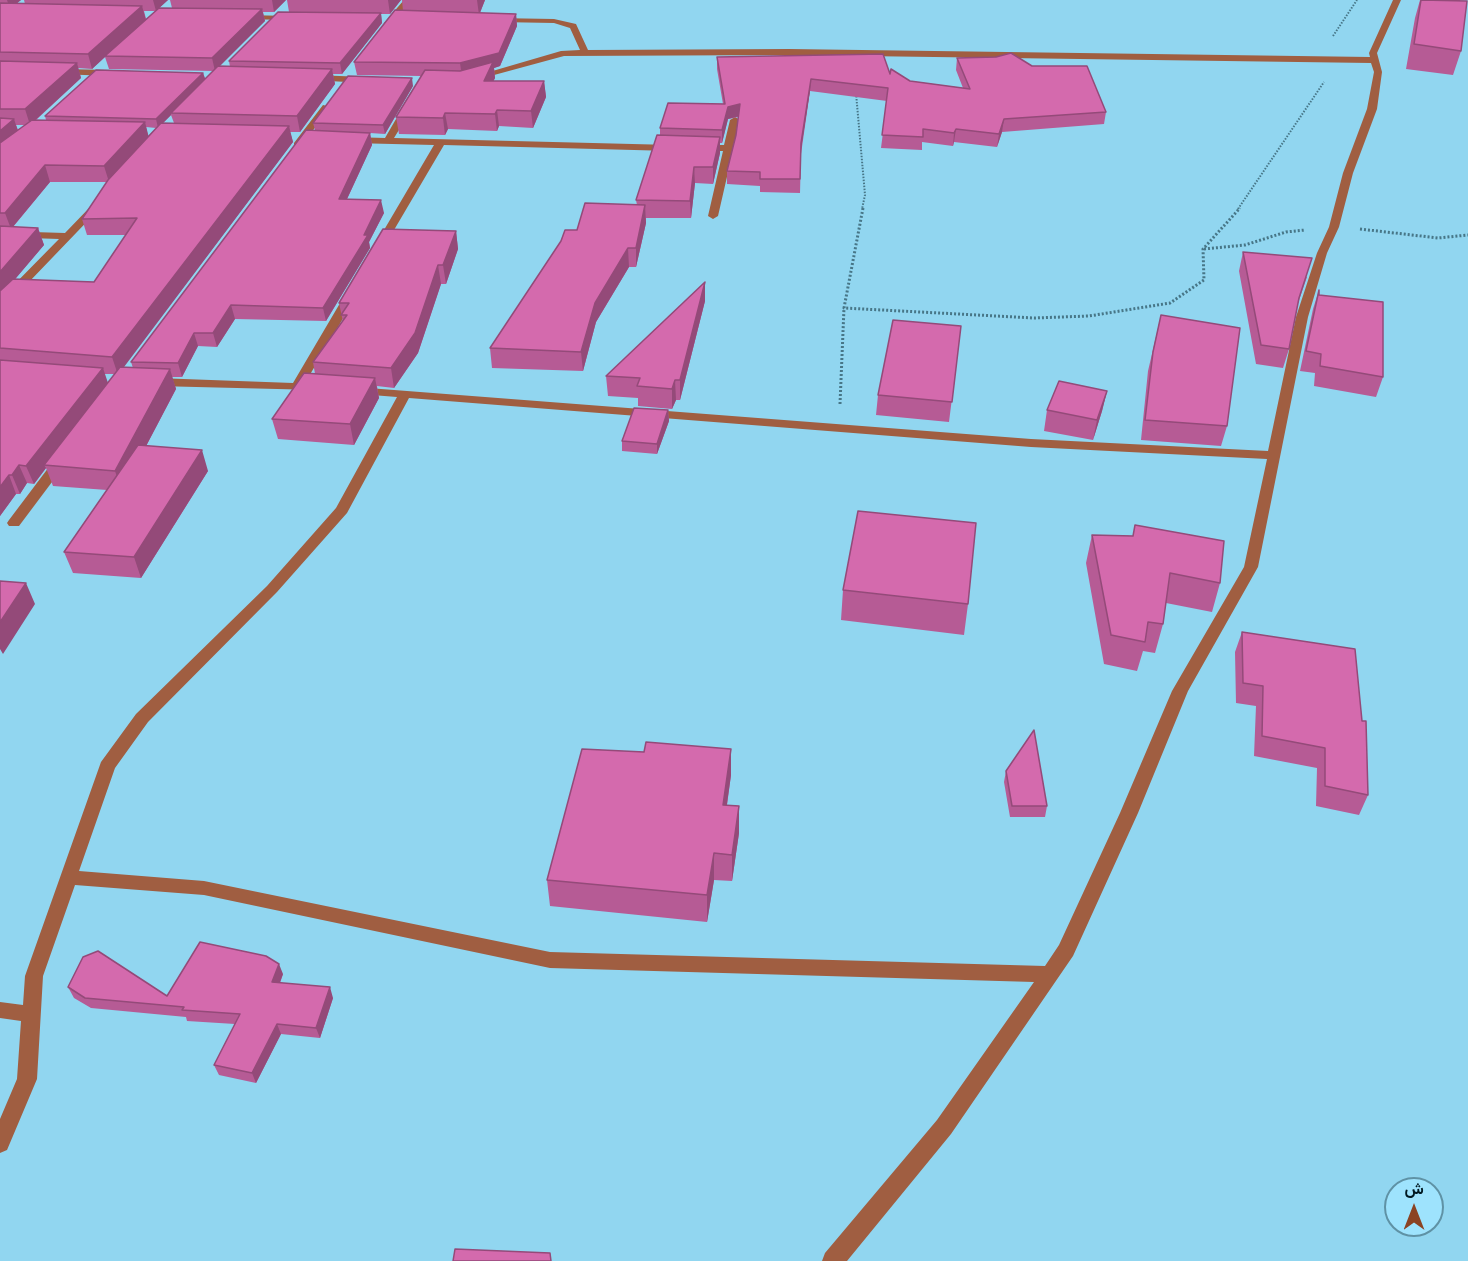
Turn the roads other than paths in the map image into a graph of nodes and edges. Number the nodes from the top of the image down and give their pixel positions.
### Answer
1 (408, 0) edge
2 (1397, 0) edge
3 (288, 6) dead end
4 (230, 17) edge
5 (277, 18) junction
6 (300, 18) edge
7 (484, 20) edge
8 (269, 26) edge
9 (379, 36) edge
10 (585, 53) junction
11 (112, 59) edge
12 (1375, 60) junction
13 (43, 72) edge
14 (97, 73) junction
15 (119, 74) edge
16 (300, 78) edge
17 (89, 80) edge
18 (379, 80) edge
19 (462, 82) edge
20 (343, 83) junction
21 (412, 101) edge
22 (735, 120) edge
23 (345, 140) edge
24 (388, 141) junction
25 (441, 142) junction
26 (685, 148) edge
27 (696, 148) edge
28 (729, 148) junction
29 (289, 157) edge
30 (100, 201) edge
31 (713, 216) dead end
32 (0, 234) edge
33 (69, 236) junction
34 (376, 253) edge
35 (358, 283) edge
36 (0, 306) edge
37 (145, 381) edge
38 (297, 386) junction
39 (405, 393) junction
40 (1273, 455) junction
41 (64, 456) edge
42 (14, 523) dead end
43 (67, 877) junction
44 (1050, 974) junction
45 (0, 1010) edge
46 (32, 1014) junction
47 (0, 1143) edge
48 (832, 1261) edge

1 - 9 street
2 - 12 street
3 - 5 street
4 - 5 street
5 - 6 street
5 - 8 street
7 - 10 street
10 - 12 street
10 - 19 street
11 - 14 street
12 - 40 street
13 - 14 street
14 - 15 street
14 - 17 street
16 - 20 street
18 - 20 street
20 - 29 street
21 - 24 street
22 - 28 street
23 - 24 street
24 - 25 street
25 - 26 street
25 - 34 street
27 - 28 street
28 - 31 street
30 - 33 street
32 - 33 street
33 - 36 street
35 - 38 street
37 - 38 street
38 - 39 street
39 - 40 street
39 - 43 street
40 - 44 street
41 - 42 street
43 - 44 street
43 - 46 street
44 - 48 street
45 - 46 street
46 - 47 street

